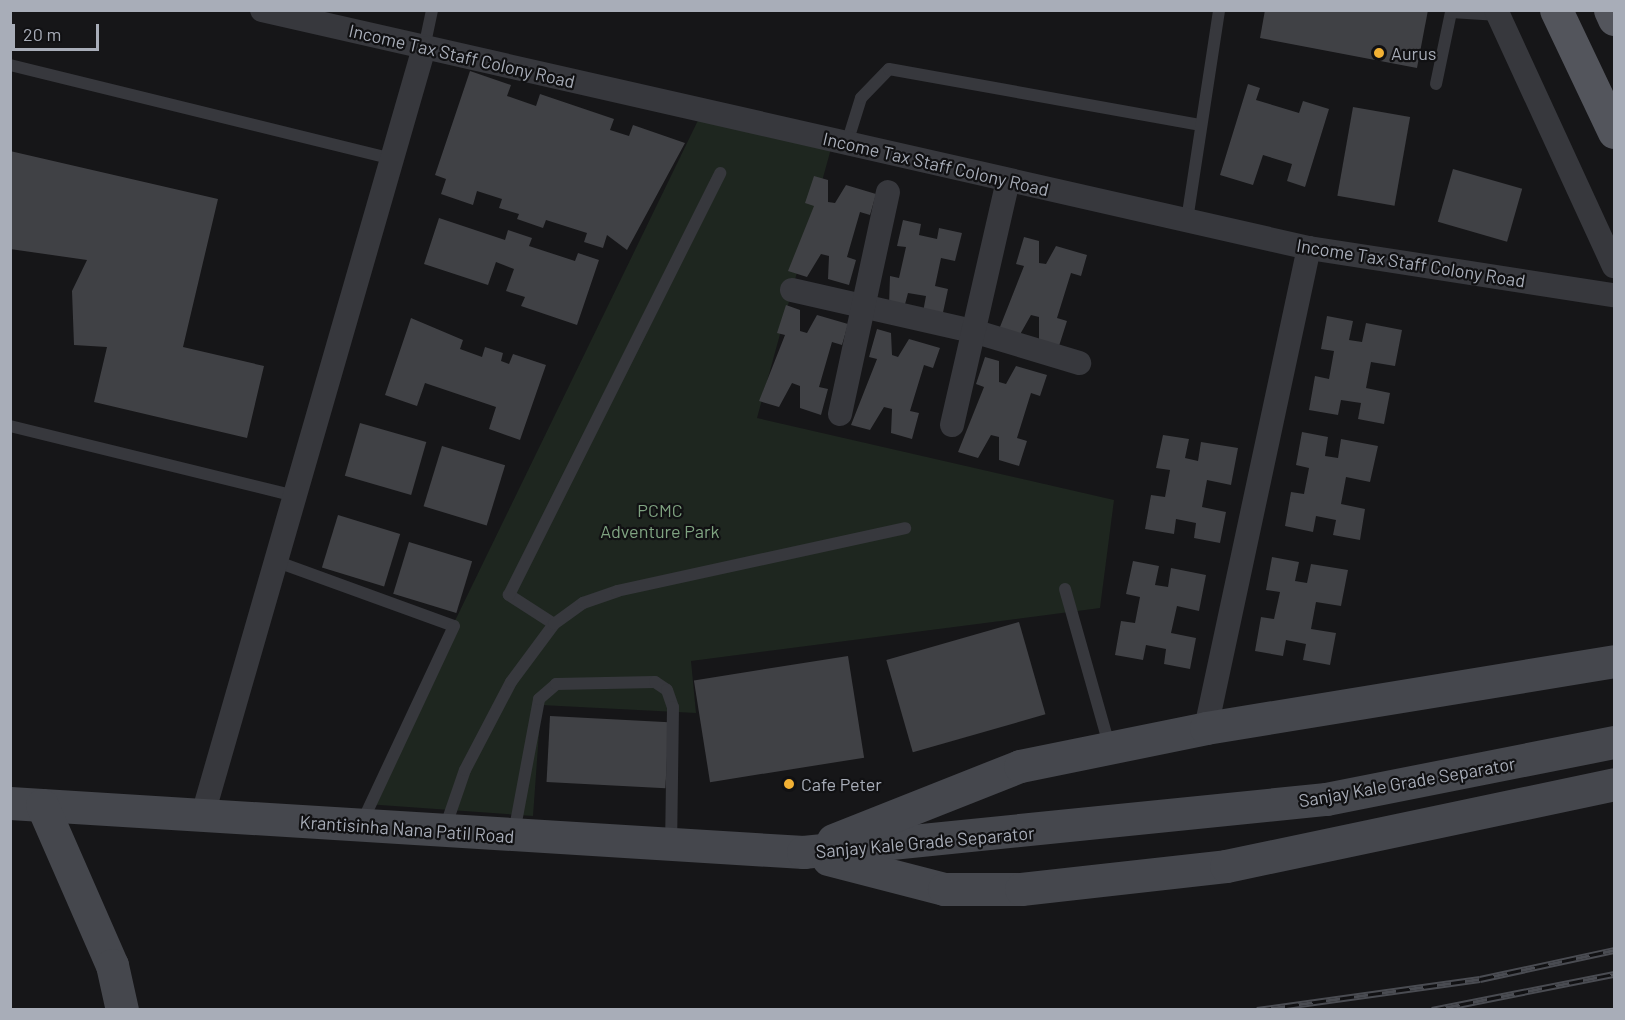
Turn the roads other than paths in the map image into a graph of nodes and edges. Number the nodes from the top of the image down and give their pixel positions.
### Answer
1 (262, 10) edge
2 (432, 10) edge
3 (1219, 10) edge
4 (1556, 10) edge
5 (1610, 10) edge
6 (1498, 13) edge
7 (1614, 19) edge
8 (424, 48) junction
9 (10, 65) edge
10 (1436, 84) dead end
11 (1201, 125) junction
12 (1614, 132) edge
13 (847, 143) junction
14 (390, 158) junction
15 (720, 173) dead end
16 (1008, 180) junction
17 (888, 192) dead end
18 (1187, 220) junction
19 (1309, 248) junction
20 (1614, 266) edge
21 (792, 290) dead end
22 (1614, 295) edge
23 (864, 304) junction
24 (973, 331) junction
25 (1079, 363) dead end
26 (840, 414) dead end
27 (951, 425) dead end
28 (10, 426) edge
29 (296, 496) junction
30 (905, 528) dead end
31 (275, 561) junction
32 (1065, 589) dead end
33 (554, 624) junction
34 (1614, 661) edge
35 (1206, 728) junction
36 (1614, 742) edge
37 (1109, 747) junction
38 (1614, 784) edge
39 (26, 804) edge
40 (202, 814) junction
41 (360, 825) junction
42 (444, 831) junction
43 (513, 837) junction
44 (671, 845) junction
45 (803, 852) junction
46 (122, 1010) edge

1 - 8 street, Income Tax Staff Colony Road
2 - 8 lane
3 - 11 lane
4 - 12 main road
5 - 7 main road
6 - 10 lane
6 - 20 street
8 - 13 street, Income Tax Staff Colony Road
8 - 14 street
9 - 14 lane
11 - 13 lane
11 - 18 lane
13 - 16 street, Income Tax Staff Colony Road
14 - 29 street
15 - 33 lane
16 - 18 street, Income Tax Staff Colony Road
16 - 24 street
17 - 23 street
18 - 19 street, Income Tax Staff Colony Road
19 - 22 street, Income Tax Staff Colony Road
19 - 35 street
21 - 23 street
23 - 24 street
23 - 26 street
24 - 25 street
24 - 27 street
28 - 29 lane
29 - 31 street
30 - 33 lane
31 - 40 street
31 - 41 lane
32 - 37 lane
33 - 42 lane
34 - 35 main road
35 - 37 main road
36 - 45 main road, Sanjay Kale Grade Separator
37 - 45 main road
38 - 45 main road, Sanjay Kale Grade Separator
39 - 40 main road, Krantisinha Nana Patil Road
39 - 46 main road
40 - 41 main road, Krantisinha Nana Patil Road
41 - 42 main road, Krantisinha Nana Patil Road
42 - 43 main road, Krantisinha Nana Patil Road
43 - 44 main road, Krantisinha Nana Patil Road
43 - 44 lane
44 - 45 main road, Krantisinha Nana Patil Road

